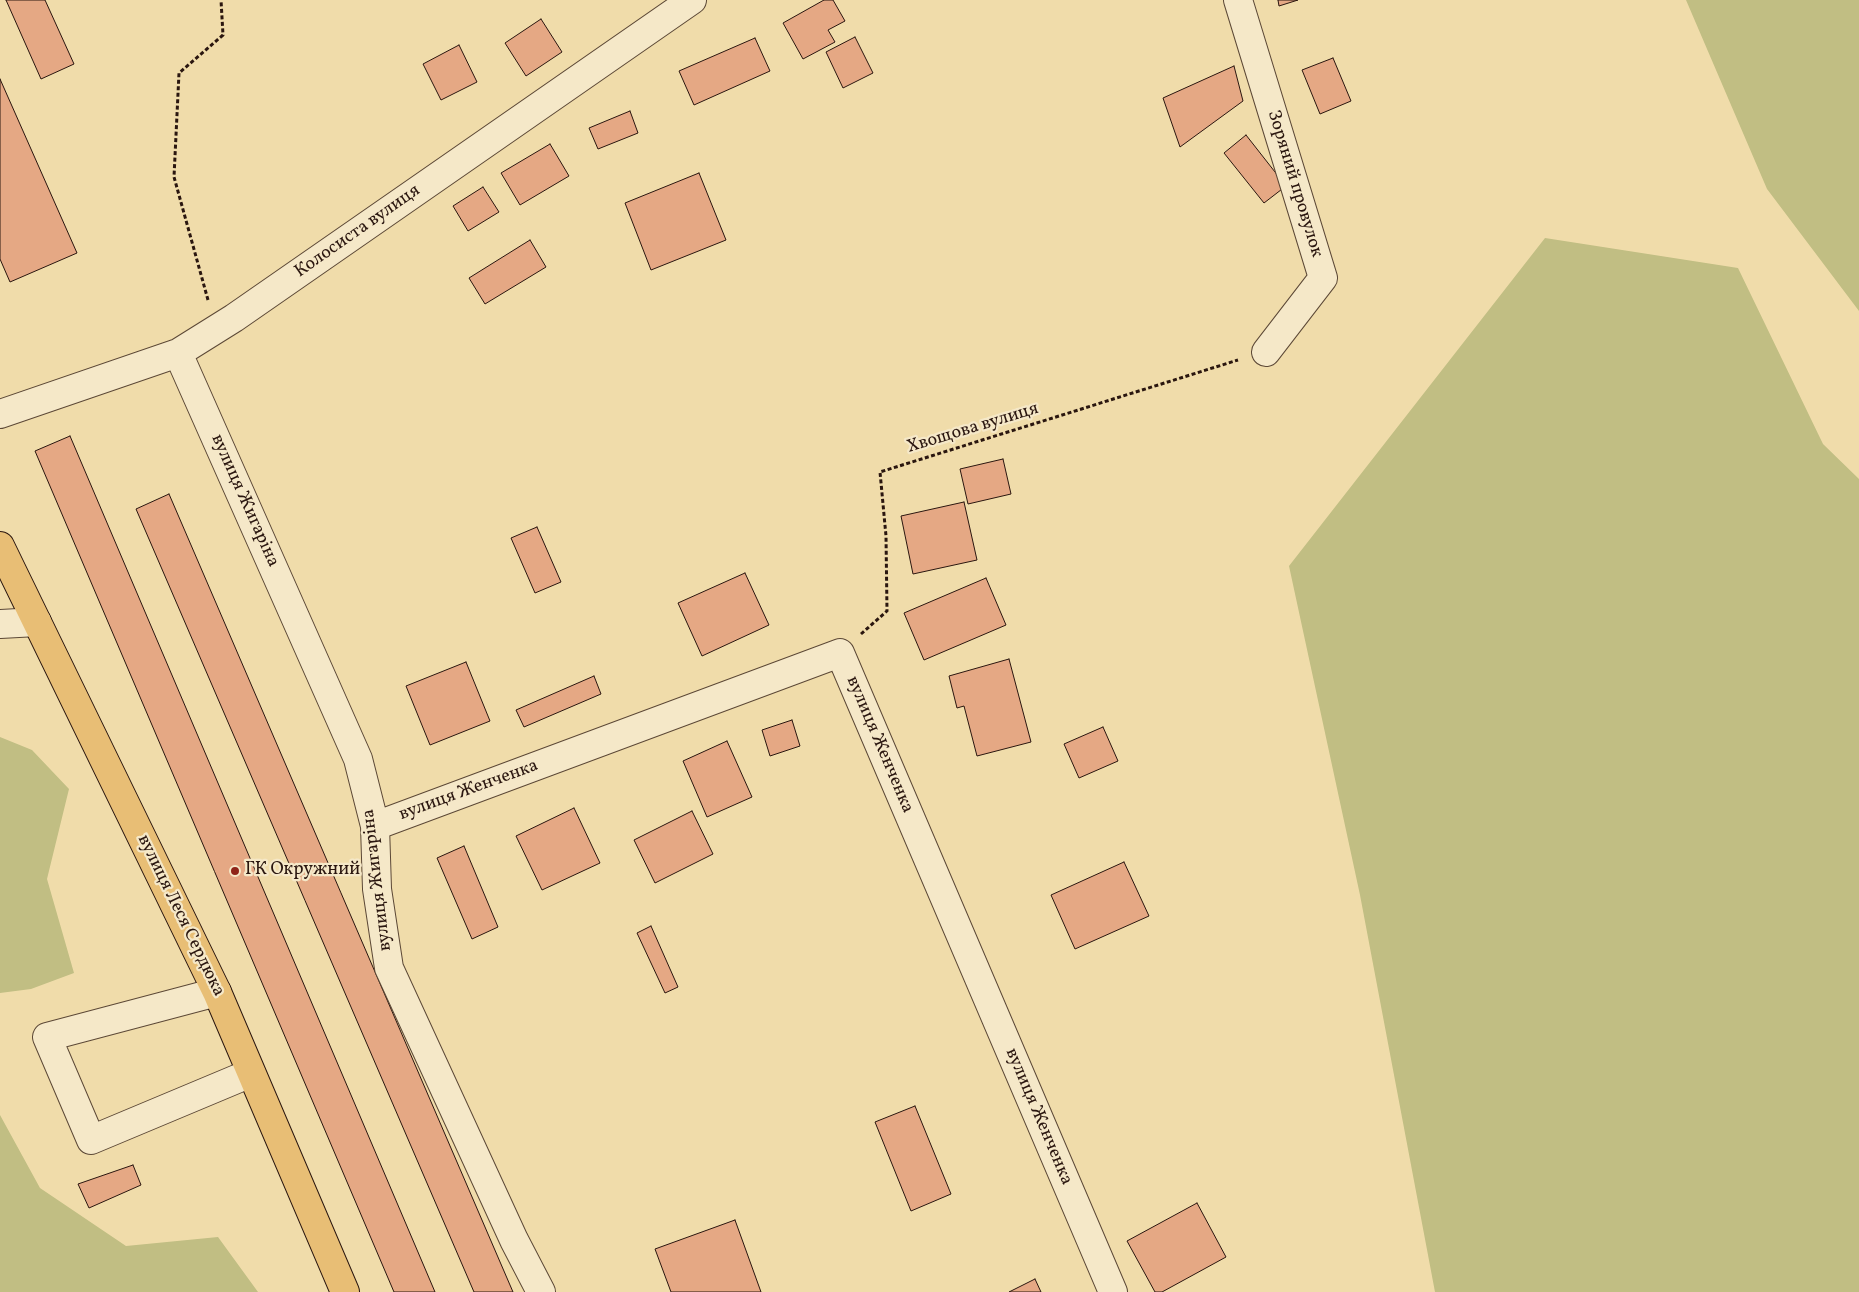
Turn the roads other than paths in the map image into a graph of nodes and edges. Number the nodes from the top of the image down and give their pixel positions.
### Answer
1 (692, 0) edge
2 (1238, 0) edge
3 (1266, 352) road end
4 (178, 353) junction
5 (0, 414) edge
6 (0, 546) edge
7 (37, 622) junction
8 (0, 624) edge
9 (375, 826) junction
10 (217, 992) junction
11 (251, 1073) junction
12 (345, 1292) edge
13 (541, 1292) edge
14 (1113, 1292) edge

1 - 4 street, Колосиста вулиця
2 - 3 street, Зоряний провулок
4 - 5 street, Колосиста вулиця
4 - 9 street, вулиця Жигаріна
6 - 7 main road, вулиця Леся Сердюка
7 - 8 street
7 - 10 main road, вулиця Леся Сердюка
9 - 13 street, вулиця Жигаріна
9 - 14 street, вулиця Женченка
10 - 11 main road, вулиця Леся Сердюка
10 - 11 street
11 - 12 main road, вулиця Леся Сердюка

